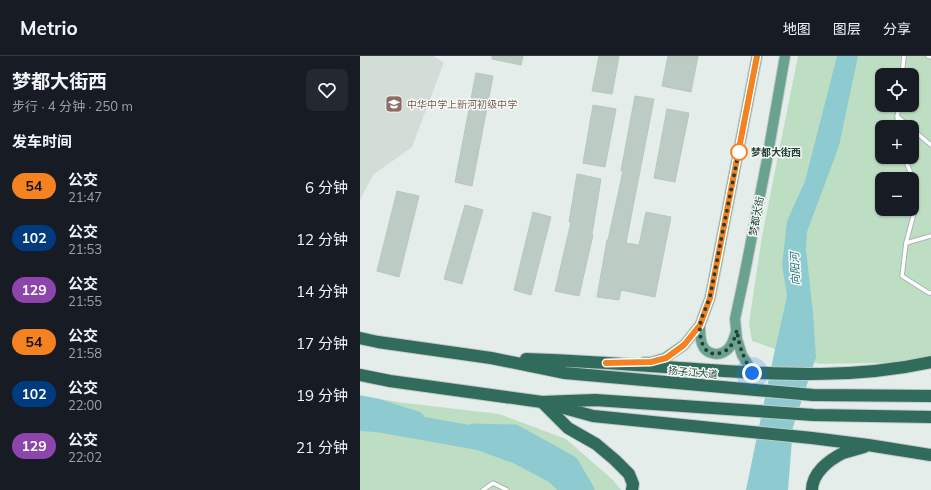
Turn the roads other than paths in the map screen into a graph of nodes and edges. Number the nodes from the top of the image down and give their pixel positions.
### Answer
1 (757, 56) edge
2 (785, 56) edge
3 (904, 56) edge
4 (903, 68) edge
5 (897, 112) edge
6 (897, 116) junction
7 (897, 120) edge
8 (902, 120) edge
9 (919, 135) edge
10 (931, 145) edge
11 (913, 216) edge
12 (931, 236) edge
13 (906, 244) junction
14 (931, 293) edge
15 (700, 325) junction
16 (737, 330) junction
17 (360, 338) edge
18 (491, 358) junction
19 (931, 362) edge
20 (606, 363) junction
21 (757, 374) junction
22 (360, 376) edge
23 (931, 396) edge
24 (542, 402) junction
25 (931, 417) edge
26 (868, 445) junction
27 (931, 455) edge
28 (483, 490) edge
29 (507, 490) edge
30 (632, 490) edge
31 (812, 490) edge

1 - 15 main road
2 - 16 main road, 梦都大街
3 - 4 lane
5 - 6 lane
6 - 7 lane
6 - 8 lane
9 - 10 lane
11 - 13 lane
12 - 13 lane
13 - 14 lane
15 - 16 main road
15 - 20 main road
16 - 21 main road, 梦都大街
17 - 18 highway, 扬子江大道
18 - 20 highway
18 - 23 highway, 扬子江大道
19 - 21 highway
20 - 21 highway
22 - 24 highway
24 - 25 highway
24 - 26 highway
24 - 30 highway
26 - 27 highway
26 - 31 highway
28 - 29 lane

